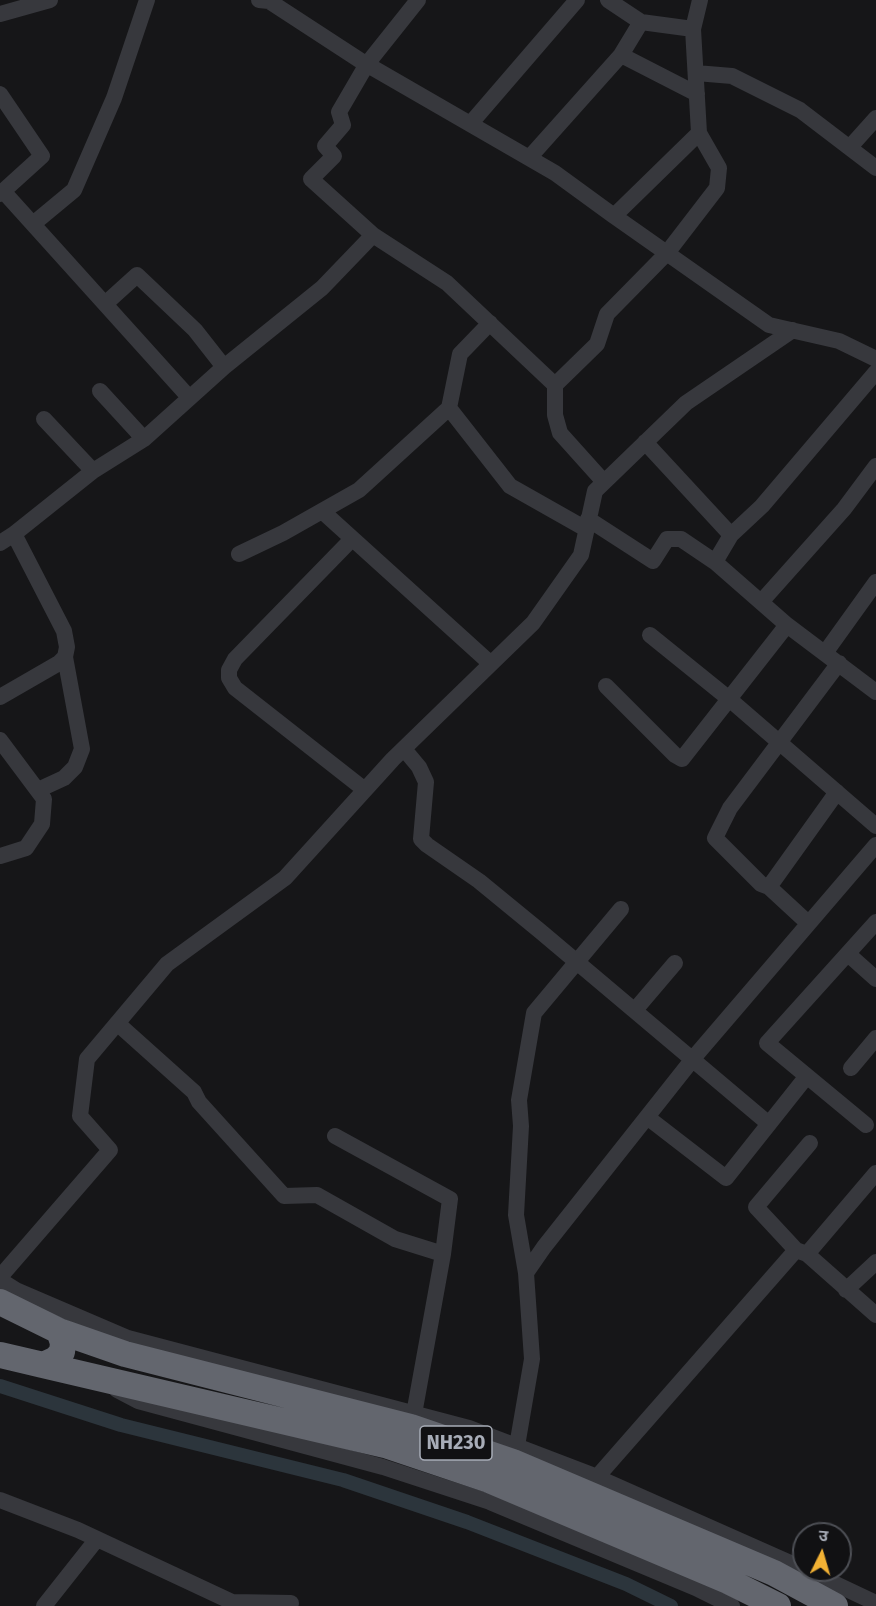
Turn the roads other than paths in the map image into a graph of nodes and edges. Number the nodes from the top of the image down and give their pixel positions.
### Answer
1 (50, 0) edge
2 (147, 0) edge
3 (259, 0) edge
4 (418, 0) edge
5 (577, 0) edge
6 (608, 0) edge
7 (700, 0) edge
8 (0, 14) edge
9 (641, 22) junction
10 (693, 29) junction
11 (621, 55) junction
12 (367, 64) junction
13 (696, 73) junction
14 (0, 94) edge
15 (697, 94) junction
16 (876, 118) edge
17 (471, 123) junction
18 (699, 133) junction
19 (850, 147) junction
20 (530, 158) junction
21 (876, 168) edge
22 (2, 192) edge
23 (614, 216) junction
24 (33, 224) junction
25 (374, 236) junction
26 (667, 253) junction
27 (105, 304) junction
28 (490, 323) junction
29 (793, 330) junction
30 (876, 359) edge
31 (224, 367) junction
32 (876, 372) edge
33 (555, 385) junction
34 (100, 391) dead end
35 (187, 395) dead end
36 (449, 408) junction
37 (44, 419) dead end
38 (144, 439) junction
39 (645, 442) junction
40 (876, 466) edge
41 (93, 471) junction
42 (604, 482) junction
43 (321, 511) junction
44 (587, 524) junction
45 (731, 535) junction
46 (7, 538) edge
47 (352, 539) junction
48 (239, 554) dead end
49 (715, 561) junction
50 (876, 582) edge
51 (761, 603) junction
52 (787, 625) junction
53 (650, 635) dead end
54 (825, 653) junction
55 (65, 657) junction
56 (839, 663) junction
57 (491, 664) junction
58 (606, 686) dead end
59 (876, 692) edge
60 (0, 697) edge
61 (728, 698) junction
62 (0, 740) edge
63 (780, 743) junction
64 (404, 749) junction
65 (38, 790) junction
66 (365, 790) junction
67 (837, 792) junction
68 (876, 826) edge
69 (876, 845) edge
70 (0, 856) edge
71 (769, 887) junction
72 (621, 909) dead end
73 (876, 922) edge
74 (808, 923) junction
75 (848, 954) junction
76 (577, 962) junction
77 (675, 963) dead end
78 (876, 979) edge
79 (634, 1010) junction
80 (117, 1023) junction
81 (876, 1038) edge
82 (692, 1059) junction
83 (850, 1068) dead end
84 (807, 1076) junction
85 (647, 1117) junction
86 (769, 1124) junction
87 (866, 1125) dead end
88 (335, 1136) dead end
89 (810, 1143) dead end
90 (876, 1173) edge
91 (801, 1252) junction
92 (443, 1254) junction
93 (876, 1262) edge
94 (526, 1273) junction
95 (0, 1279) edge
96 (846, 1290) junction
97 (0, 1302) edge
98 (876, 1315) edge
99 (59, 1330) junction
100 (0, 1354) edge
101 (43, 1365) junction
102 (91, 1378) junction
103 (414, 1414) junction
104 (517, 1446) junction
105 (597, 1477) junction
106 (0, 1500) edge
107 (96, 1539) junction
108 (792, 1564) edge
109 (833, 1582) edge
110 (875, 1600) edge
111 (291, 1603) dead end
112 (255, 1604) edge
113 (44, 1606) edge
114 (732, 1606) edge
115 (778, 1606) edge
116 (836, 1606) edge

1 - 8 street
2 - 24 street
3 - 12 street
4 - 12 street
5 - 17 street
6 - 9 street
7 - 10 street
9 - 10 street
9 - 11 street
10 - 13 street
11 - 15 street
11 - 20 street
12 - 17 street
12 - 25 street
13 - 15 street
13 - 19 street
14 - 22 street
15 - 18 street
16 - 19 street
17 - 20 street
18 - 23 street
18 - 26 street
19 - 21 street
20 - 23 street
22 - 24 street
23 - 26 street
24 - 27 street
25 - 28 street
25 - 31 street
26 - 29 street
26 - 33 street
27 - 31 street
27 - 35 street
28 - 33 street
28 - 36 street
29 - 30 street
29 - 39 street
31 - 38 street
32 - 45 street
33 - 42 street
34 - 38 street
36 - 43 street
36 - 44 street
37 - 41 street
38 - 41 street
39 - 42 street
39 - 45 street
40 - 51 street
41 - 46 street
42 - 44 street
43 - 47 street
43 - 48 street
44 - 49 street
44 - 57 street
45 - 49 street
46 - 55 street
47 - 57 street
47 - 66 street
49 - 51 street
50 - 54 street
51 - 52 street
52 - 54 street
52 - 61 street
53 - 61 street
54 - 56 street
55 - 60 street
55 - 65 street
56 - 59 street
56 - 63 street
57 - 64 street
58 - 61 street
61 - 63 street
62 - 65 street
63 - 67 street
63 - 71 street
64 - 66 street
64 - 76 street
65 - 70 street
66 - 80 street
67 - 68 street
67 - 71 street
69 - 74 street
71 - 74 street
72 - 76 street
73 - 75 street
74 - 82 street
75 - 78 street
75 - 84 street
76 - 79 street
76 - 94 street
77 - 79 street
79 - 82 street
80 - 92 street
80 - 95 street
81 - 83 street
82 - 85 street
82 - 86 street
84 - 86 street
84 - 87 street
85 - 86 street
85 - 94 street
88 - 92 street
89 - 91 street
90 - 91 street
91 - 96 street
91 - 105 street
92 - 103 street
93 - 96 street
94 - 104 street
95 - 103 street
96 - 98 street
97 - 99 highway, NH230
99 - 101 highway
99 - 116 highway, NH230
100 - 101 highway, NH230
101 - 102 highway, NH230
102 - 114 street
102 - 115 highway, NH230
103 - 104 street
104 - 105 street
105 - 108 street
106 - 107 street
107 - 112 street
107 - 113 street
109 - 110 street
111 - 112 street

